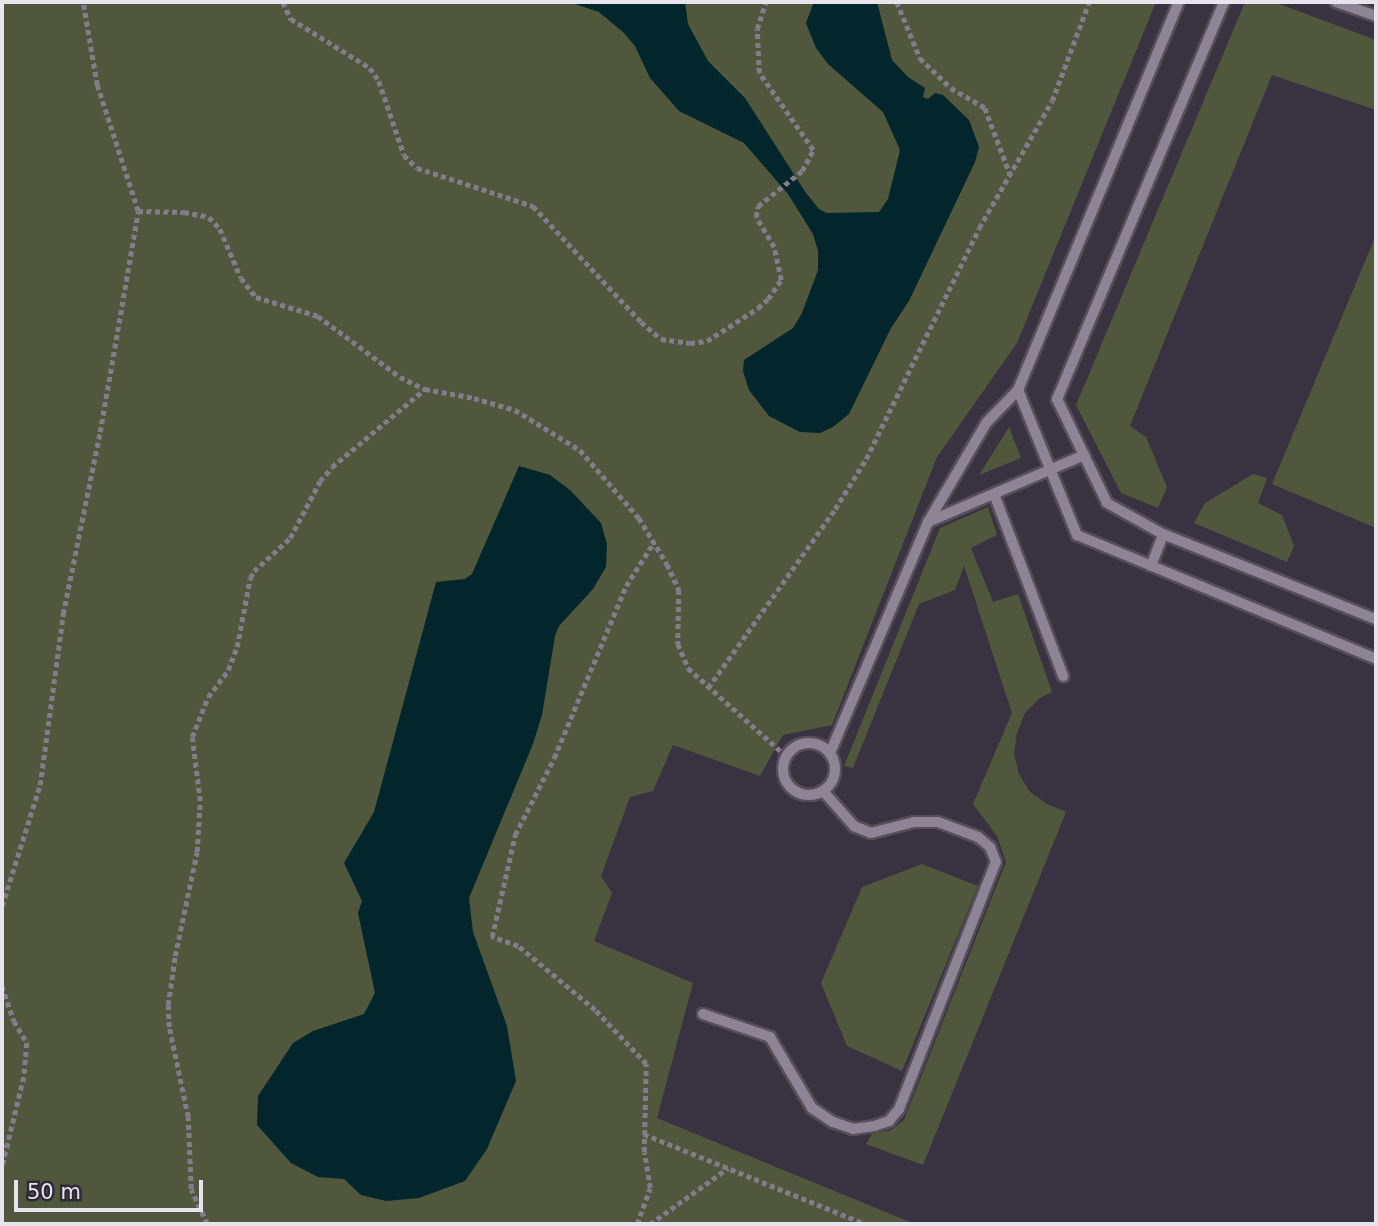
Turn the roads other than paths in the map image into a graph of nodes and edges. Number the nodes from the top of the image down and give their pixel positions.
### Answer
1 (1179, 2) edge
2 (1224, 2) edge
3 (1336, 2) edge
4 (1376, 16) edge
5 (1018, 390) junction
6 (1084, 455) junction
7 (1048, 470) junction
8 (994, 494) junction
9 (928, 522) junction
10 (1163, 534) junction
11 (1151, 566) junction
12 (1376, 619) edge
13 (1376, 659) edge
14 (1063, 676) dead end
15 (830, 753) junction
16 (823, 791) junction
17 (703, 1014) dead end

1 - 5 lane
2 - 6 lane
3 - 4 lane
5 - 7 lane
5 - 9 lane
6 - 7 lane
6 - 10 lane
7 - 8 lane
7 - 11 lane
8 - 9 lane
8 - 14 lane
9 - 15 lane
10 - 11 lane
10 - 12 lane
11 - 13 lane
15 - 16 lane
15 - 16 lane
16 - 17 lane

